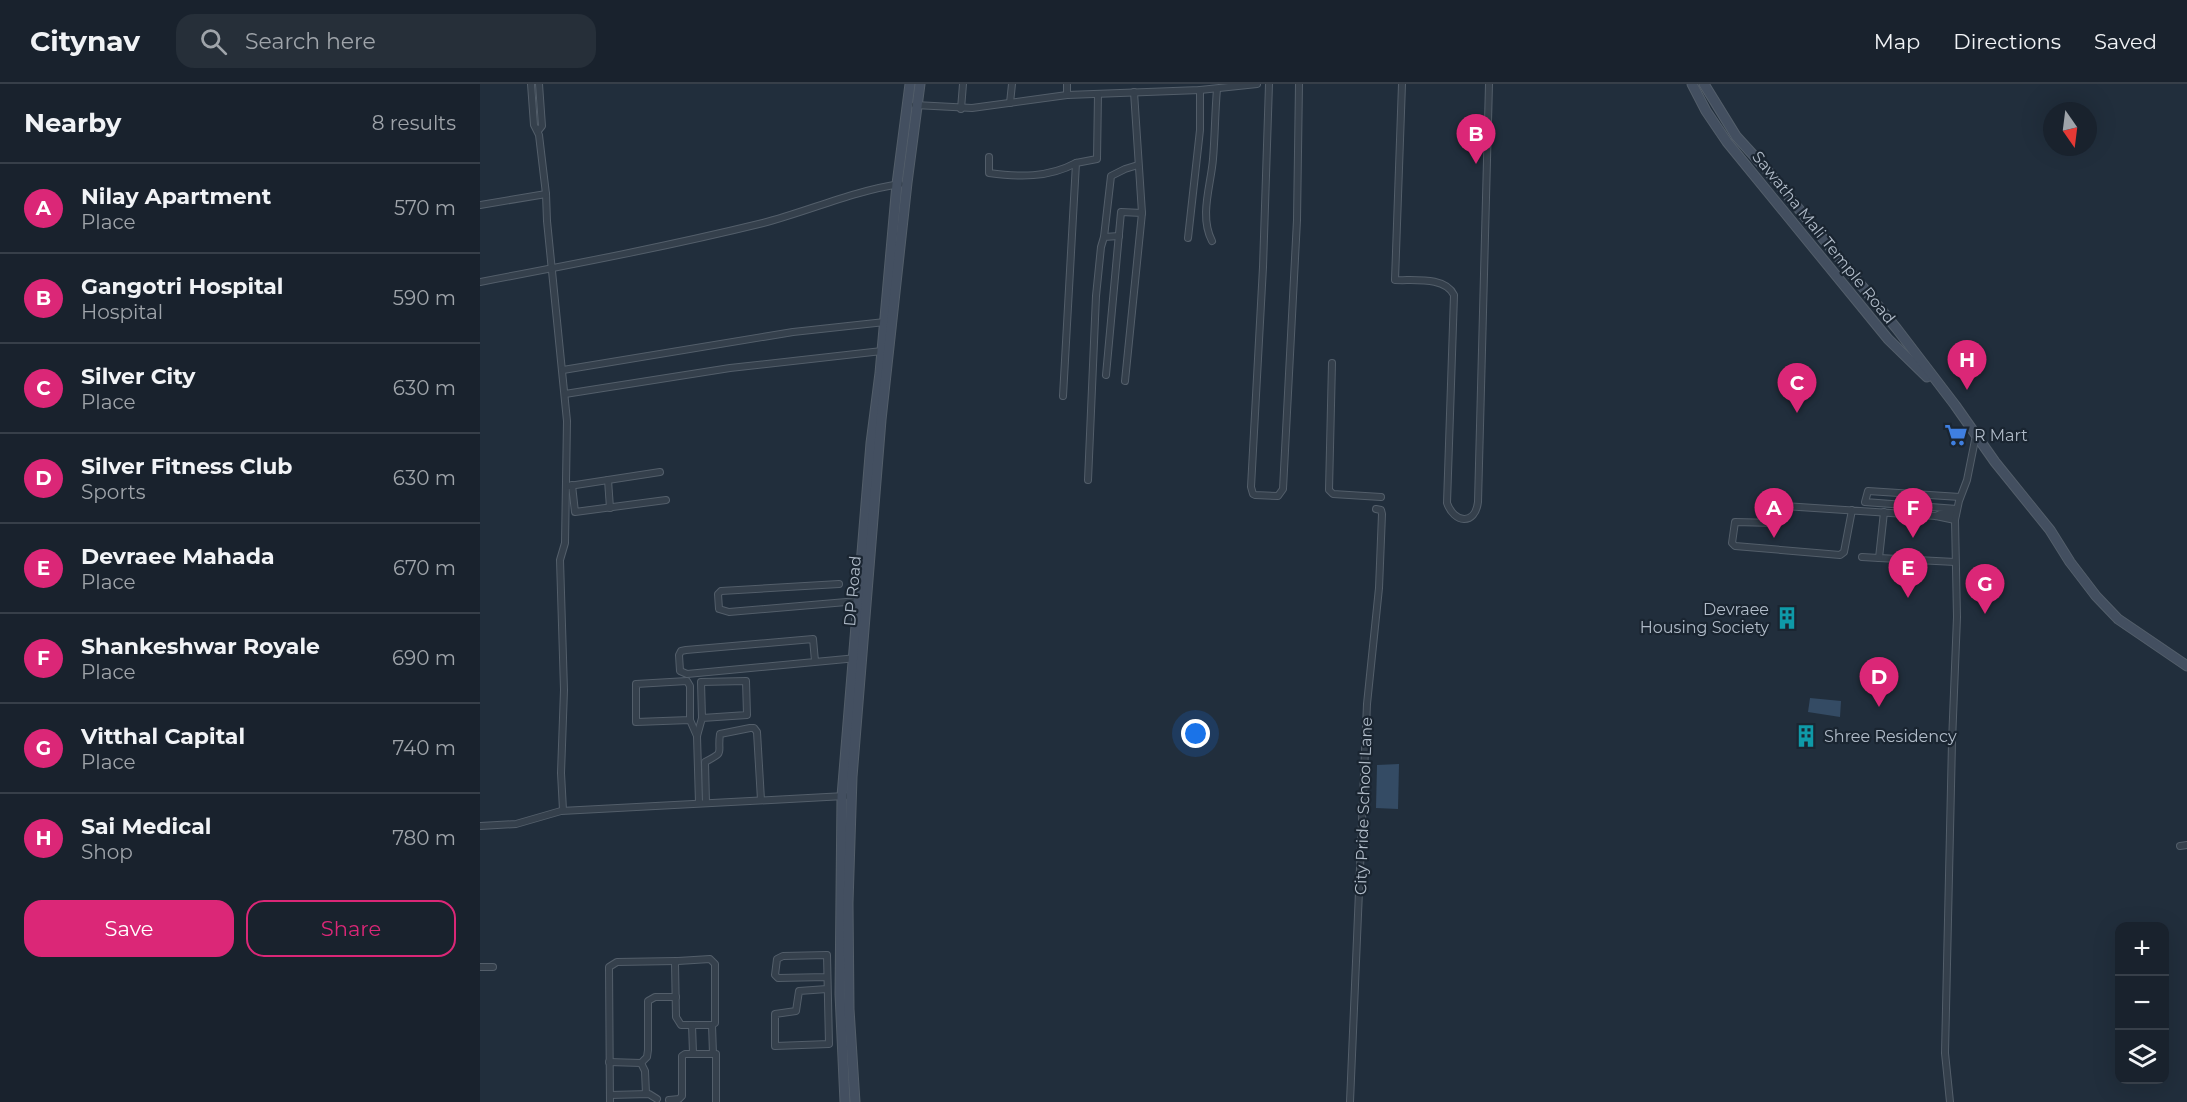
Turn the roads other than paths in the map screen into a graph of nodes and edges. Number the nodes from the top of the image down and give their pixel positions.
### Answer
1 (531, 84) edge
2 (539, 84) edge
3 (910, 84) edge
4 (920, 84) edge
5 (963, 84) edge
6 (1012, 84) edge
7 (1067, 84) edge
8 (1128, 84) edge
9 (1257, 84) edge
10 (1269, 84) edge
11 (1299, 84) edge
12 (1402, 84) edge
13 (1489, 84) edge
14 (1692, 84) edge
15 (1705, 84) edge
16 (1187, 87) edge
17 (1217, 89) junction
18 (1200, 90) junction
19 (1131, 93) junction
20 (1098, 94) junction
21 (1067, 95) junction
22 (1010, 103) junction
23 (913, 105) junction
24 (961, 109) junction
25 (538, 131) junction
26 (989, 157) dead end
27 (1076, 163) junction
28 (1138, 165) junction
29 (902, 184) junction
30 (546, 194) junction
31 (480, 205) edge
32 (1142, 213) junction
33 (1119, 236) junction
34 (1104, 237) junction
35 (1188, 238) dead end
36 (1212, 241) dead end
37 (552, 268) junction
38 (480, 282) edge
39 (885, 322) junction
40 (882, 351) junction
41 (1332, 363) dead end
42 (562, 369) junction
43 (1106, 375) dead end
44 (1125, 381) dead end
45 (565, 394) junction
46 (1063, 396) dead end
47 (1948, 397) junction
48 (1976, 435) junction
49 (660, 472) dead end
50 (608, 480) junction
51 (1088, 480) dead end
52 (569, 486) junction
53 (1381, 497) dead end
54 (1960, 497) junction
55 (666, 500) dead end
56 (610, 508) junction
57 (1379, 509) dead end
58 (1852, 510) junction
59 (1884, 512) junction
60 (1956, 515) junction
61 (1862, 557) dead end
62 (1879, 558) junction
63 (1955, 562) junction
64 (839, 584) dead end
65 (858, 601) junction
66 (857, 658) junction
67 (815, 661) junction
68 (2187, 666) edge
69 (702, 718) junction
70 (690, 720) junction
71 (697, 736) junction
72 (847, 796) junction
73 (761, 800) junction
74 (699, 803) junction
75 (706, 803) junction
76 (563, 810) junction
77 (480, 826) edge
78 (676, 961) junction
79 (480, 967) edge
80 (493, 967) dead end
81 (827, 979) junction
82 (840, 981) junction
83 (827, 989) junction
84 (676, 997) junction
85 (692, 1025) junction
86 (712, 1025) junction
87 (846, 1031) junction
88 (693, 1053) junction
89 (713, 1054) junction
90 (609, 1062) junction
91 (641, 1063) junction
92 (646, 1094) junction
93 (610, 1099) edge
94 (656, 1101) edge
95 (669, 1101) edge
96 (716, 1102) edge
97 (845, 1102) edge
98 (855, 1102) edge
99 (1350, 1102) edge
100 (1950, 1102) edge

1 - 25 street
2 - 25 street
3 - 23 street, DP Road
4 - 23 street, DP Road
5 - 24 street
6 - 22 street
7 - 21 street
8 - 19 street
9 - 17 street
10 - 11 street
12 - 13 street
14 - 47 street, Sawatha Mali Temple Road
15 - 47 street, Sawatha Mali Temple Road
16 - 18 street
16 - 19 street
17 - 18 street
17 - 36 street
18 - 35 street
19 - 20 street
19 - 28 street
20 - 21 street
20 - 27 street
21 - 22 street
22 - 24 street
23 - 24 street
23 - 29 street, DP Road
25 - 30 street
26 - 27 street
27 - 46 street
28 - 32 street
28 - 34 street
29 - 37 street
29 - 39 street, DP Road
29 - 66 street, DP Road
30 - 31 street
30 - 37 street
32 - 33 street
32 - 44 street
33 - 34 street
33 - 43 street
34 - 51 street
37 - 38 street
37 - 42 street
39 - 40 street, DP Road
39 - 42 street
40 - 45 street
40 - 65 street, DP Road
41 - 53 street
42 - 45 street
45 - 52 street
47 - 48 street, Sawatha Mali Temple Road
48 - 54 street
48 - 68 street, Sawatha Mali Temple Road
49 - 50 street
50 - 52 street
50 - 56 street
52 - 56 street
52 - 76 street
54 - 60 street
54 - 60 street
55 - 56 street
57 - 99 street, City Pride School Lane
58 - 58 street
58 - 59 street
59 - 60 street
59 - 62 street
60 - 63 street
61 - 62 street
62 - 63 street
63 - 100 street
64 - 65 street
65 - 66 street, DP Road
66 - 67 street
66 - 72 street, DP Road
67 - 67 street
69 - 69 street
69 - 71 street
70 - 70 street
70 - 71 street
71 - 74 street
72 - 73 street
72 - 82 street, DP Road
72 - 87 street, DP Road
73 - 75 street
73 - 75 street
74 - 75 street
74 - 76 street
76 - 77 street
78 - 84 street
78 - 86 street
78 - 90 street
79 - 80 street
81 - 81 street
81 - 82 street
81 - 83 street
82 - 87 street, DP Road
83 - 83 street
84 - 85 street
84 - 91 street
85 - 86 street
85 - 88 street
86 - 89 street
87 - 97 street, DP Road
87 - 98 street, DP Road
88 - 89 street
88 - 95 street
89 - 96 street
90 - 91 street
90 - 93 street
91 - 92 street
92 - 93 street
92 - 94 street
94 - 95 street

